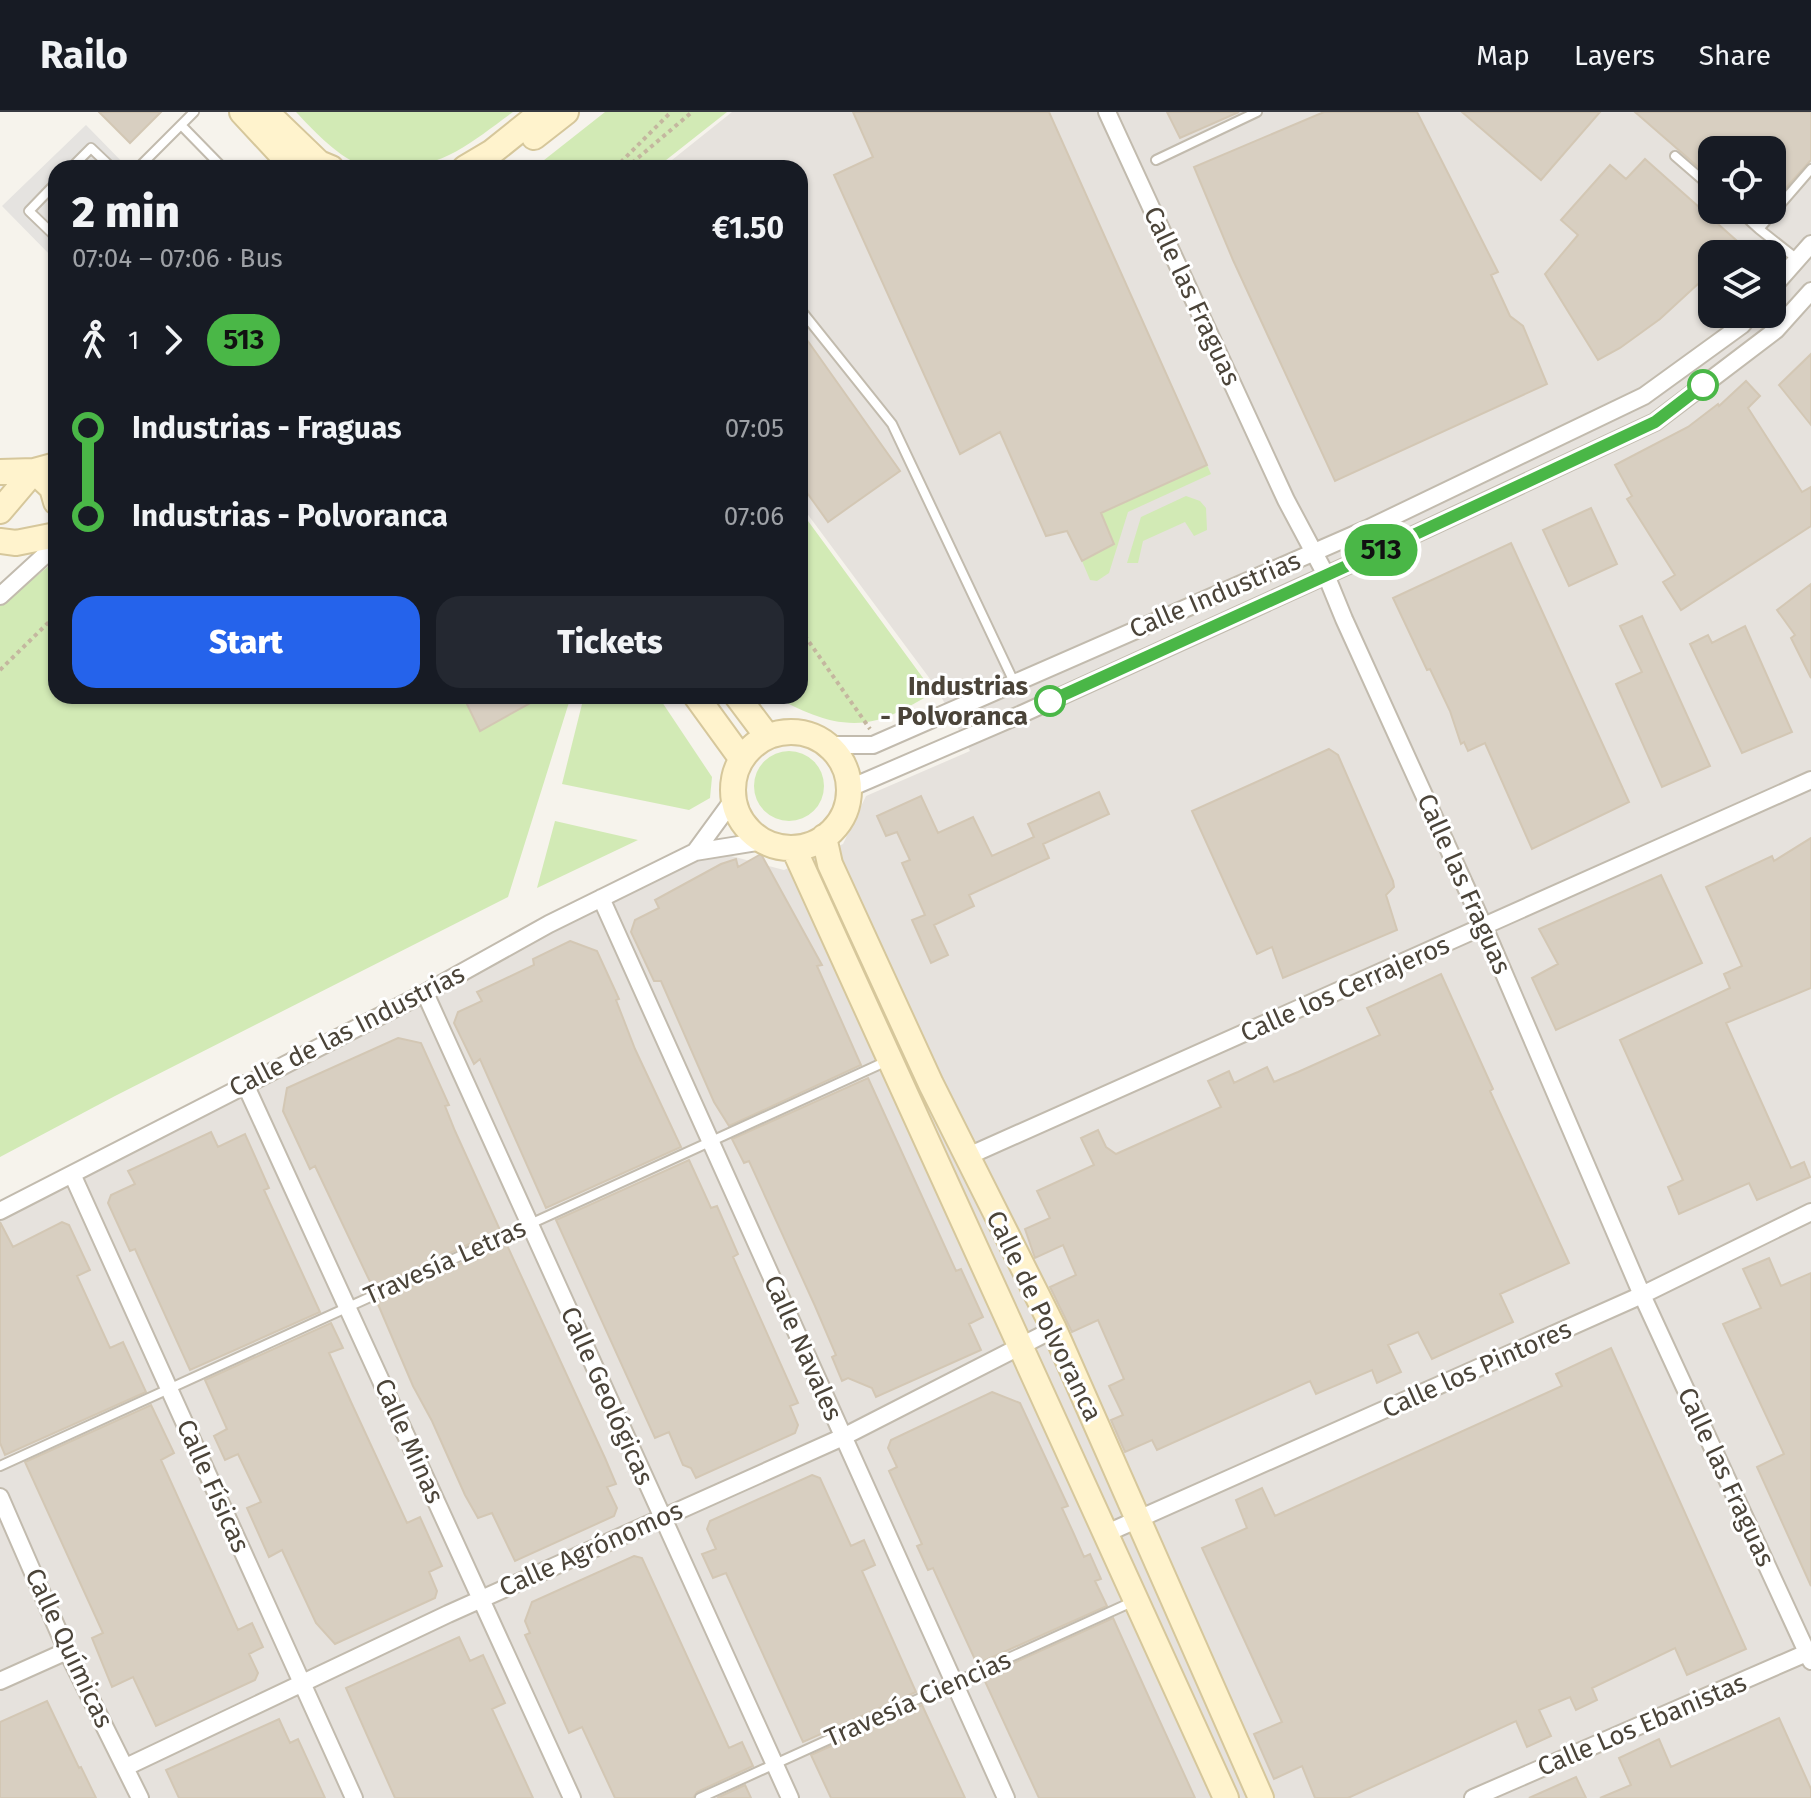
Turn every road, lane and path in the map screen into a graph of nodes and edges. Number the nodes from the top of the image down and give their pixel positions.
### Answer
1 (194, 112) edge
2 (242, 112) edge
3 (266, 112) edge
4 (542, 112) edge
5 (566, 112) edge
6 (671, 112) edge
7 (692, 112) edge
8 (1107, 112) edge
9 (1257, 112) edge
10 (181, 125) junction
11 (1675, 156) dead end
12 (79, 160) edge
13 (104, 160) edge
14 (146, 160) edge
15 (215, 160) edge
16 (287, 160) edge
17 (316, 160) edge
18 (478, 160) edge
19 (504, 160) edge
20 (623, 160) edge
21 (635, 160) edge
22 (1156, 160) dead end
23 (1811, 169) edge
24 (1698, 176) edge
25 (48, 191) edge
26 (1753, 224) edge
27 (48, 229) edge
28 (1759, 229) junction
29 (1811, 244) edge
30 (1797, 259) junction
31 (1786, 272) edge
32 (1811, 291) edge
33 (808, 319) edge
34 (1738, 328) edge
35 (45, 468) edge
36 (0, 472) edge
37 (0, 511) edge
38 (48, 538) edge
39 (0, 541) edge
40 (48, 550) edge
41 (1316, 552) junction
42 (1326, 575) junction
43 (0, 596) edge
44 (48, 623) edge
45 (808, 640) edge
46 (0, 670) edge
47 (1014, 682) junction
48 (702, 704) edge
49 (743, 704) edge
50 (767, 736) junction
51 (830, 745) junction
52 (873, 745) junction
53 (741, 758) junction
54 (1811, 780) edge
55 (850, 788) junction
56 (733, 800) junction
57 (824, 837) junction
58 (763, 841) junction
59 (794, 849) junction
60 (695, 852) junction
61 (601, 898) junction
62 (1484, 927) junction
63 (425, 993) junction
64 (891, 1059) junction
65 (245, 1084) junction
66 (710, 1141) junction
67 (966, 1157) junction
68 (72, 1174) junction
69 (0, 1211) edge
70 (1811, 1212) edge
71 (530, 1223) junction
72 (1642, 1295) junction
73 (349, 1306) junction
74 (1054, 1329) junction
75 (1022, 1347) junction
76 (169, 1388) junction
77 (843, 1437) junction
78 (0, 1466) edge
79 (0, 1497) edge
80 (661, 1517) junction
81 (1140, 1519) junction
82 (1107, 1533) junction
83 (479, 1599) junction
84 (1137, 1600) junction
85 (67, 1651) junction
86 (1810, 1655) edge
87 (0, 1681) edge
88 (302, 1682) junction
89 (954, 1682) junction
90 (775, 1763) junction
91 (126, 1767) junction
92 (140, 1798) edge
93 (354, 1798) edge
94 (572, 1798) edge
95 (700, 1798) edge
96 (790, 1798) edge
97 (1006, 1798) edge
98 (1226, 1798) edge
99 (1261, 1798) edge
100 (1473, 1798) edge

1 - 10 lane
2 - 16 street
3 - 17 street
4 - 18 street
5 - 19 street
6 - 20 path
7 - 21 path
8 - 41 street, Calle las Fraguas
9 - 22 lane
10 - 14 lane
10 - 15 lane
11 - 24 lane
12 - 13 lane
23 - 28 lane
25 - 27 lane
26 - 28 lane
28 - 30 lane
29 - 30 street
30 - 31 street
32 - 42 street, Calle Industrias
33 - 47 lane
34 - 41 street, Calle Industrias
35 - 36 street
35 - 37 street
38 - 39 street
40 - 43 street
41 - 42 street, Calle las Fraguas
41 - 47 street, Calle Industrias
42 - 55 street, Calle Industrias
42 - 62 street, Calle las Fraguas
44 - 46 path
45 - 52 path
47 - 52 street, Calle Industrias
48 - 53 street
49 - 50 street
50 - 51 street
50 - 53 street
51 - 52 street, Calle Industrias
51 - 55 street
53 - 56 street
54 - 62 street, Calle los Cerrajeros
55 - 57 street
56 - 58 street
56 - 60 street, Calle de las Industrias
57 - 59 street
57 - 67 street, Calle de Polvoranca
58 - 59 street
58 - 60 street, Calle de las Industrias
59 - 64 street, Calle de Polvoranca
60 - 61 street, Calle de las Industrias
61 - 63 street, Calle de las Industrias
61 - 66 street, Calle Navales
62 - 67 street, Calle los Cerrajeros
62 - 72 street, Calle las Fraguas
63 - 65 street, Calle de las Industrias
63 - 71 street, Calle Geológicas
64 - 66 lane, Travesía Letras
64 - 75 street, Calle de Polvoranca
65 - 68 street, Calle de las Industrias
65 - 73 street, Calle Minas
66 - 71 lane, Travesía Letras
66 - 77 street, Calle Navales
67 - 74 street, Calle de Polvoranca
68 - 69 street, Calle de las Industrias
68 - 76 street, Calle Físicas
70 - 72 street, Calle los Pintores
71 - 73 lane, Travesía Letras
71 - 80 street, Calle Geológicas
72 - 81 street, Calle los Pintores
72 - 86 street, Calle las Fraguas
73 - 76 lane, Travesía Letras
73 - 83 street, Calle Minas
74 - 75 street, Calle Agrónomos
74 - 81 street, Calle de Polvoranca
75 - 77 street, Calle Agrónomos
75 - 82 street, Calle de Polvoranca
76 - 78 lane, Travesía Letras
76 - 88 street, Calle Físicas
77 - 80 street, Calle Agrónomos
77 - 89 street, Calle Navales
79 - 85 street, Calle Químicas
80 - 83 street, Calle Agrónomos
80 - 90 street, Calle Geológicas
81 - 82 street, Calle los Pintores
81 - 99 street, Calle de Polvoranca
82 - 84 street, Calle de Polvoranca
83 - 88 street, Calle Agrónomos
83 - 94 street, Calle Minas
84 - 89 lane, Travesía Ciencias
84 - 98 street, Calle de Polvoranca
85 - 87 street
85 - 91 street, Calle Químicas
86 - 100 street, Calle Los Ebanistas
88 - 91 street, Calle Agrónomos
88 - 93 street, Calle Físicas
89 - 90 lane, Travesía Ciencias
89 - 97 street, Calle Navales
90 - 95 lane, Travesía Ciencias
90 - 96 street, Calle Geológicas
91 - 92 street, Calle Químicas

